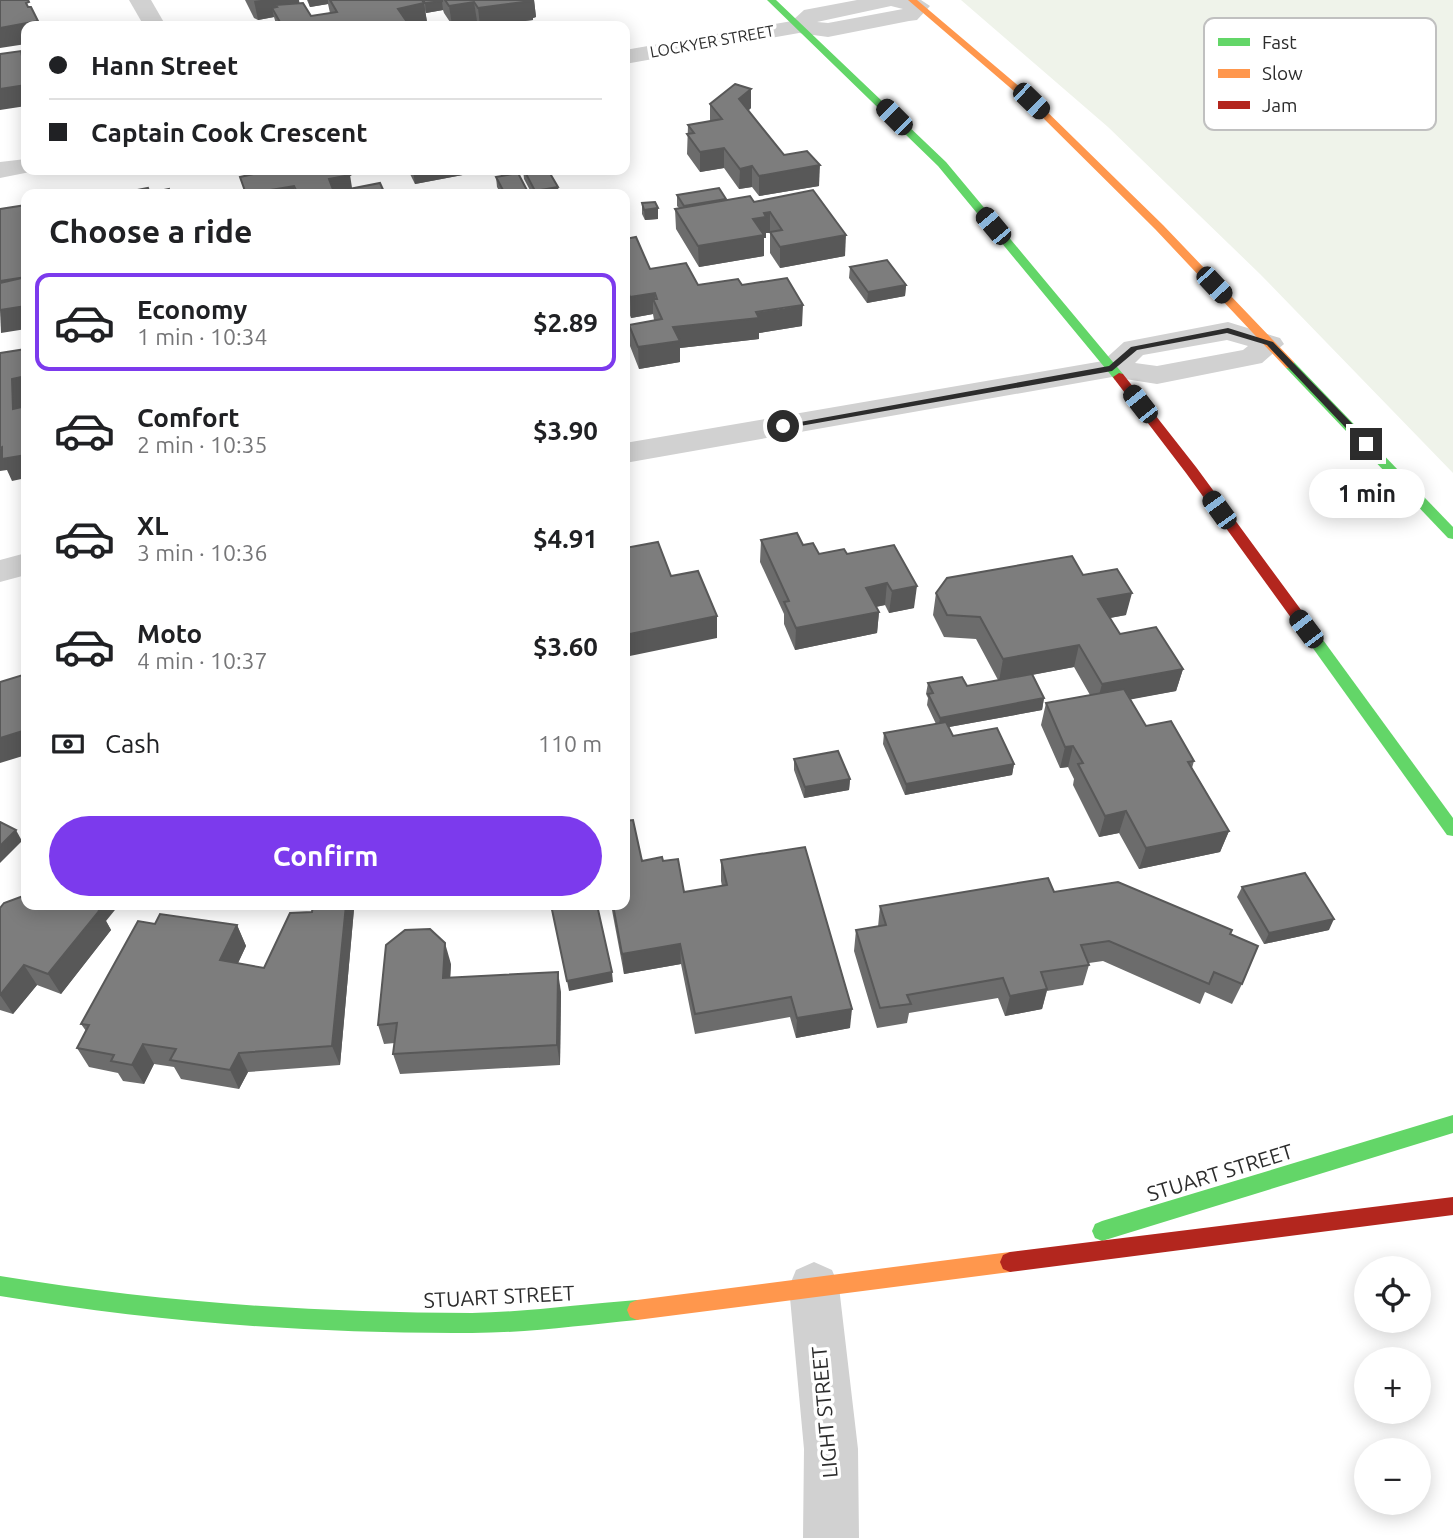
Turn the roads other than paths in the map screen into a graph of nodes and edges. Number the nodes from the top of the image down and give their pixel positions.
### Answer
1 (140, 0) edge
2 (771, 0) edge
3 (916, 3) edge
4 (152, 21) edge
5 (799, 26) junction
6 (630, 56) edge
7 (21, 167) edge
8 (0, 170) edge
9 (1270, 344) junction
10 (1112, 368) junction
11 (630, 452) edge
12 (1453, 535) edge
13 (21, 565) edge
14 (0, 571) edge
15 (1453, 830) edge
16 (1453, 1124) edge
17 (1453, 1206) edge
18 (999, 1262) junction
19 (0, 1286) edge
20 (814, 1287) junction
21 (831, 1538) edge

1 - 4 street
2 - 5 main road
3 - 5 street, LOCKYER STREET
3 - 9 main road
5 - 6 street, LOCKYER STREET
5 - 10 main road
7 - 8 street
9 - 10 street
9 - 12 main road
10 - 11 street
10 - 15 main road
13 - 14 street
16 - 18 main road, STUART STREET
17 - 18 main road, STUART STREET
18 - 20 main road, STUART STREET
19 - 20 main road, STUART STREET
20 - 21 street, LIGHT STREET

